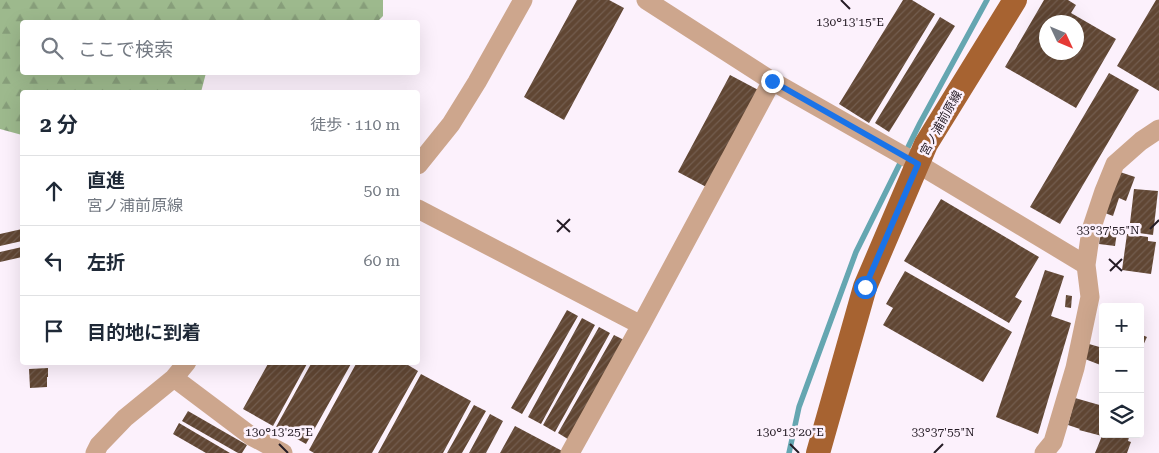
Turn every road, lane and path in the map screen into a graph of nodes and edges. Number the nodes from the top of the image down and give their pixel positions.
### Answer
1 (523, 0) edge
2 (646, 0) edge
3 (1015, 0) edge
4 (772, 81) junction
5 (1159, 129) edge
6 (420, 163) edge
7 (918, 164) junction
8 (420, 210) edge
9 (1086, 265) junction
10 (641, 325) junction
11 (185, 365) edge
12 (174, 378) junction
13 (95, 453) edge
14 (283, 453) edge
15 (570, 453) edge
16 (818, 453) edge
17 (1044, 453) edge

1 - 6 street
2 - 4 street
3 - 7 main road, 宮ノ浦前原線
4 - 7 street
4 - 10 street
5 - 9 street
7 - 9 street
7 - 16 main road, 宮ノ浦前原線
8 - 10 street
9 - 17 street
10 - 15 street
11 - 12 street
12 - 13 street
12 - 14 street

